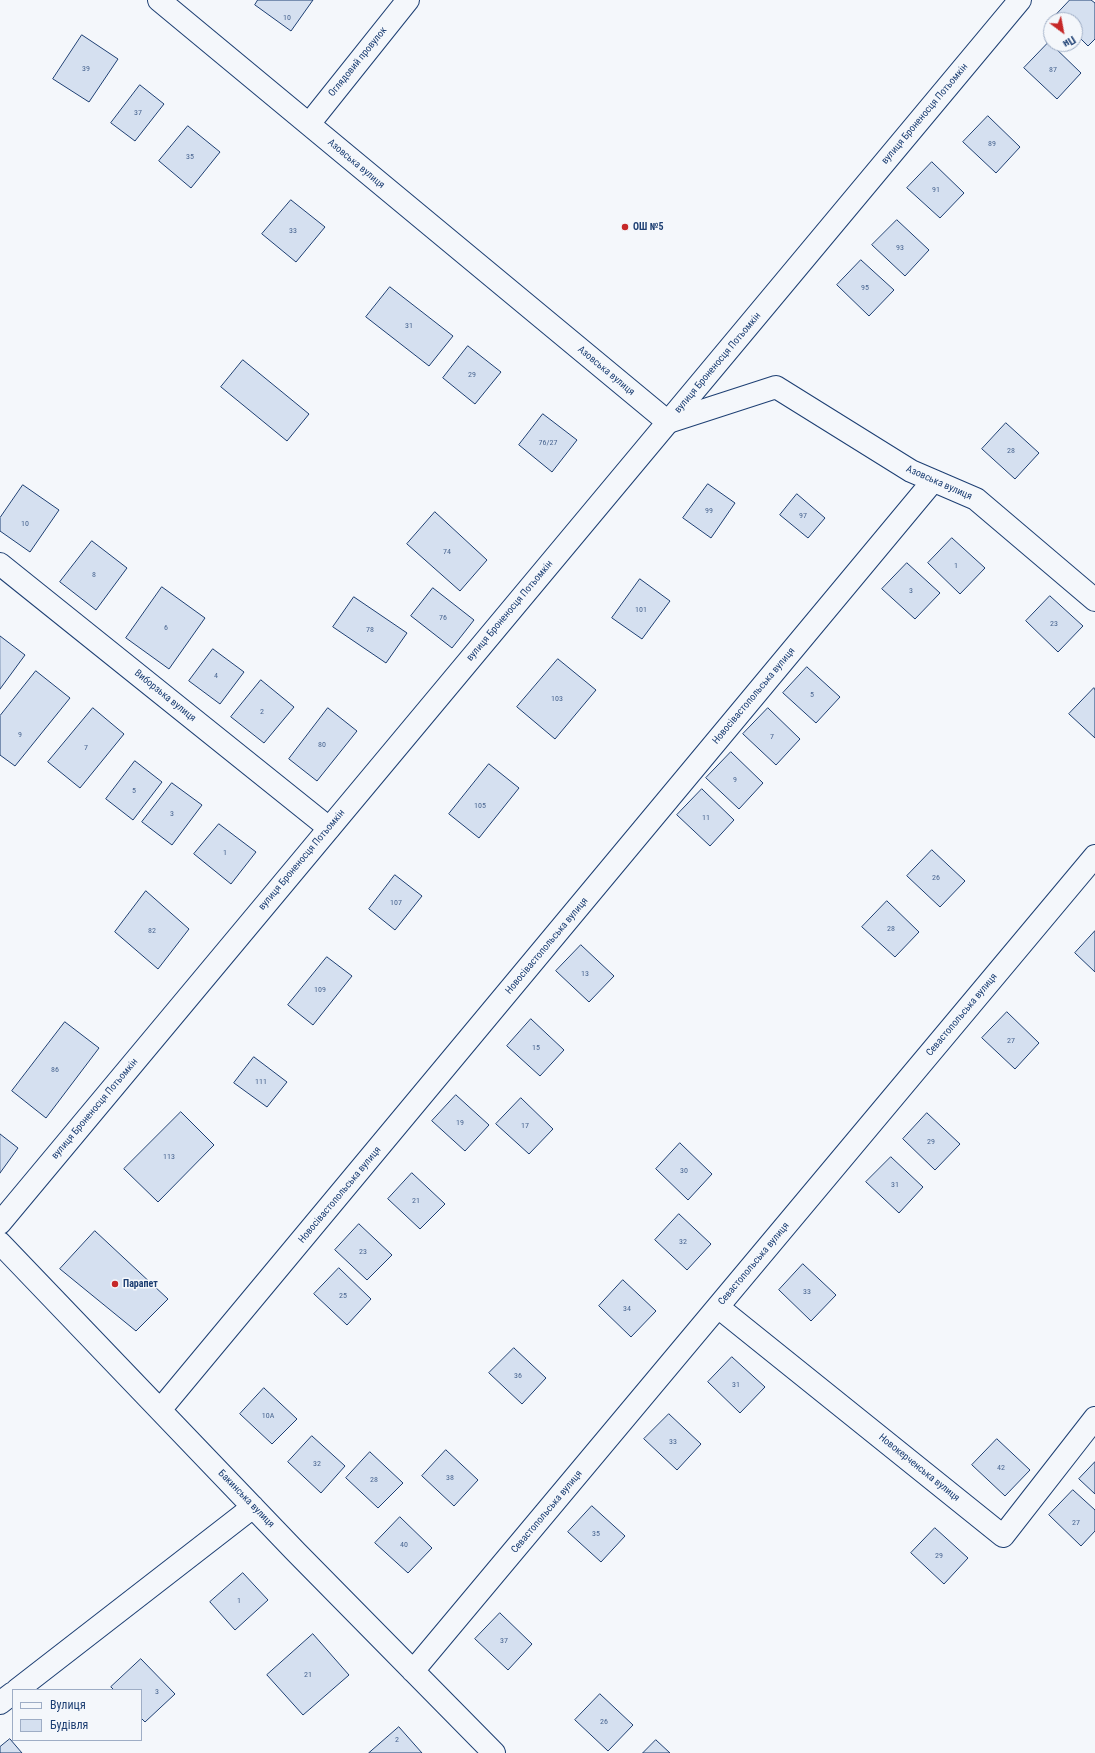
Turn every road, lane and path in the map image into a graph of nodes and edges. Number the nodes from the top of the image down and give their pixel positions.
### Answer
1 (159, 0) edge
2 (408, 0) edge
3 (1020, 0) edge
4 (309, 124) junction
5 (668, 422) junction
6 (933, 481) junction
7 (0, 564) edge
8 (1095, 600) edge
9 (329, 828) junction
10 (1095, 856) edge
11 (0, 1223) edge
12 (0, 1243) edge
13 (718, 1307) junction
14 (160, 1410) junction
15 (1095, 1418) edge
16 (253, 1507) junction
17 (414, 1671) junction
18 (18, 1689) edge
19 (12, 1694) edge
20 (0, 1703) edge
21 (494, 1753) edge

1 - 4 street, Азовська вулиця
2 - 4 street, Оглядовий провулок
3 - 5 street, вулиця Броненосця Потьомкін
4 - 5 street, Азовська вулиця
5 - 6 street, Азовська вулиця
5 - 9 street, вулиця Броненосця Потьомкін
6 - 8 street, Азовська вулиця
6 - 14 street, Новосівастопольська вулиця
7 - 9 street, Виборзька вулиця
9 - 11 street, вулиця Броненосця Потьомкін
10 - 13 street, Севастопольська вулиця
12 - 14 street, Бакинська вулиця
13 - 15 street, Новокерченська вулиця
13 - 17 street, Севастопольська вулиця
14 - 16 street, Бакинська вулиця
16 - 17 street, Бакинська вулиця
16 - 18 street
17 - 21 street, Бакинська вулиця
19 - 20 street

